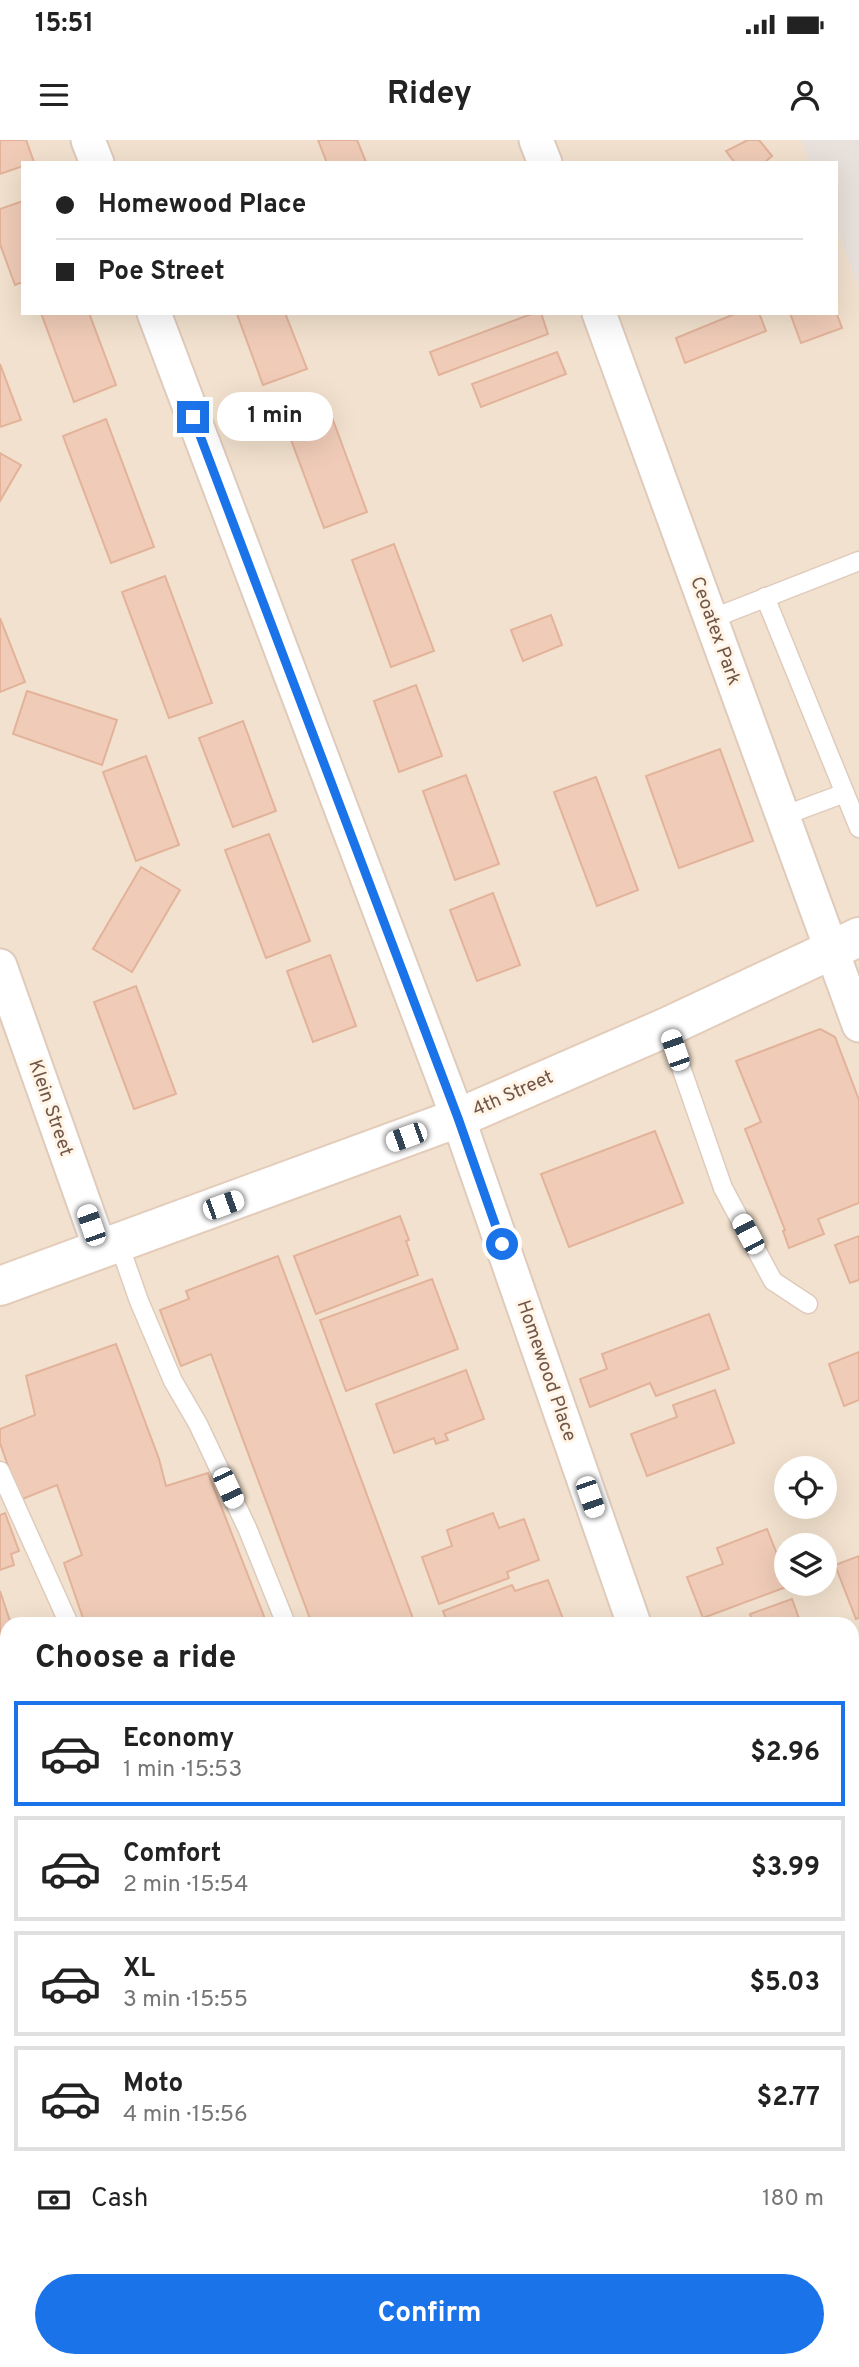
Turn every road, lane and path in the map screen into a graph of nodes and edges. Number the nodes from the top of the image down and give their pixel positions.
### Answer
1 (88, 140) edge
2 (536, 140) edge
3 (96, 161) edge
4 (544, 161) edge
5 (155, 315) edge
6 (601, 315) edge
7 (859, 561) edge
8 (765, 597) junction
9 (711, 619) junction
10 (845, 793) junction
11 (783, 816) junction
12 (859, 828) edge
13 (845, 943) edge
14 (0, 966) edge
15 (859, 1025) edge
16 (667, 1027) junction
17 (458, 1118) junction
18 (110, 1247) junction
19 (0, 1286) edge
20 (808, 1304) dead end
21 (0, 1471) edge
22 (4, 1491) edge
23 (66, 1617) edge
24 (283, 1617) edge
25 (632, 1617) edge

1 - 3 street
2 - 4 street
5 - 17 street, Homewood Place
6 - 9 street, Ceoatex Park
7 - 8 lane
8 - 9 lane
8 - 10 lane
9 - 11 street, Ceoatex Park
10 - 11 lane
10 - 12 lane
11 - 13 street, Ceoatex Park
13 - 15 street, Ceoatex Park
13 - 16 main road, 4th Street
14 - 18 street, Klein Street
16 - 17 main road, 4th Street
16 - 20 lane
17 - 18 main road, 4th Street
17 - 25 street, Homewood Place
18 - 19 main road, 4th Street
18 - 24 lane
21 - 22 lane
22 - 23 lane

